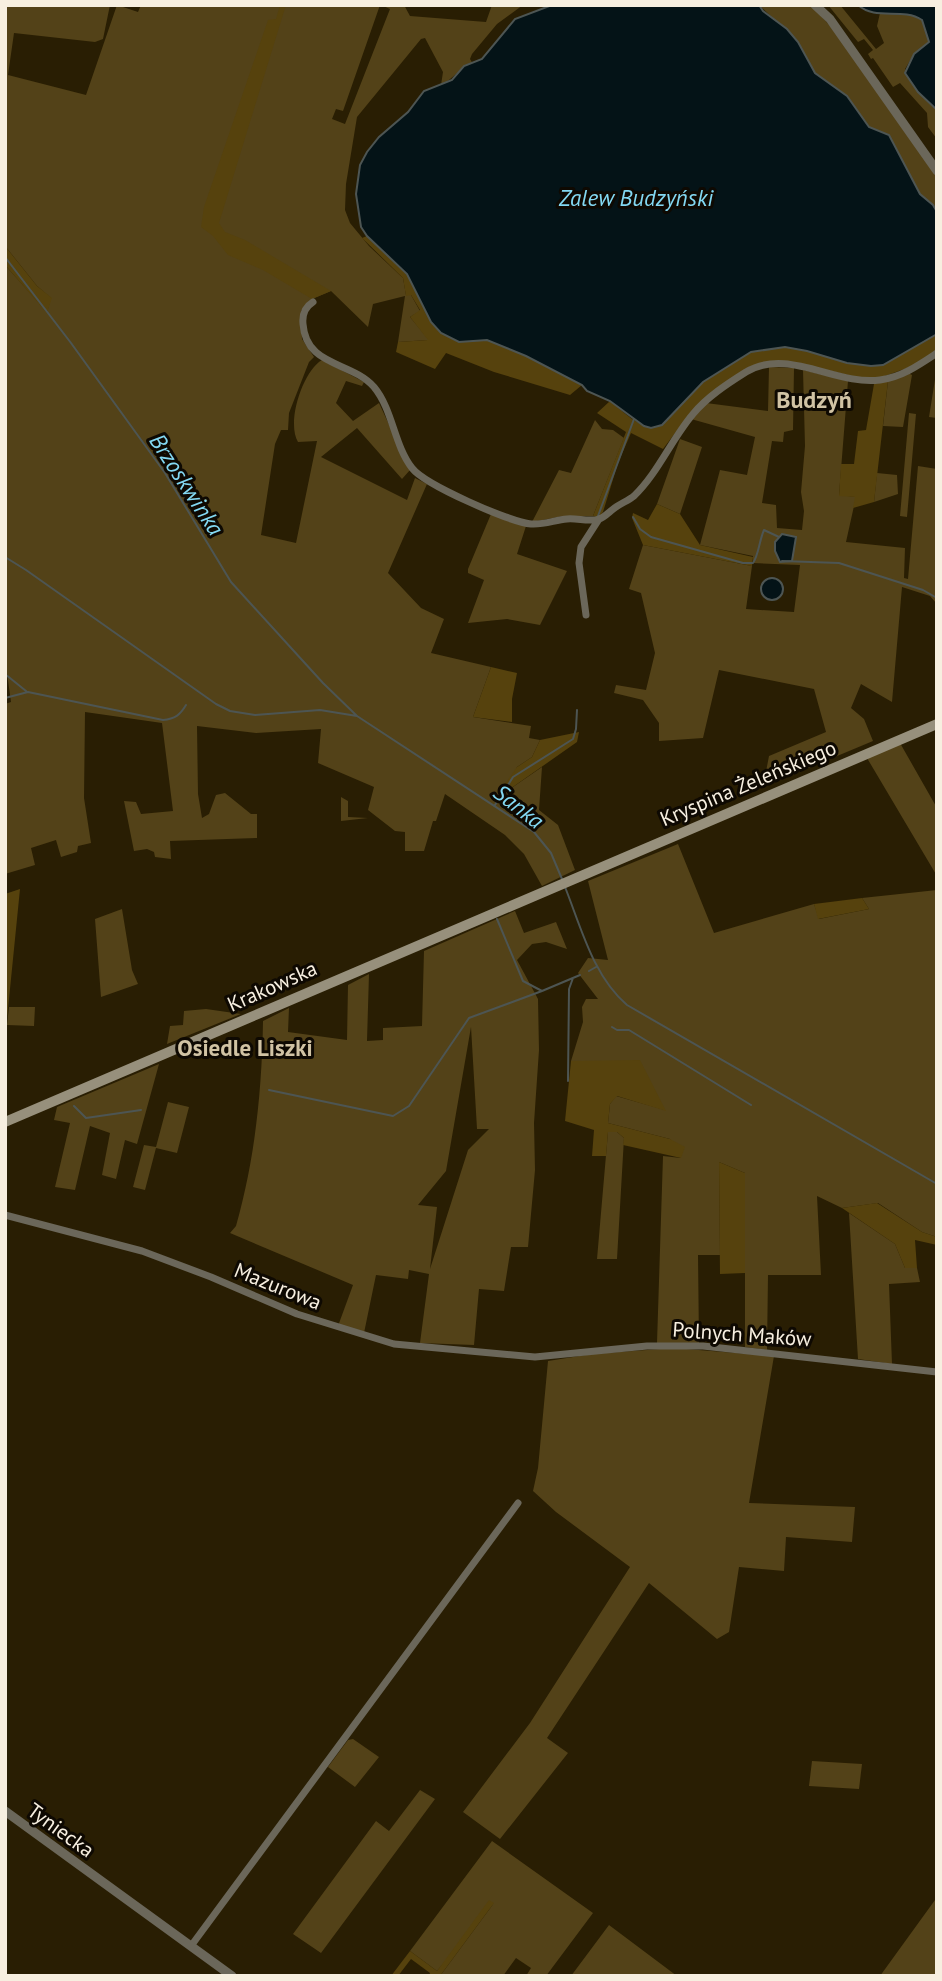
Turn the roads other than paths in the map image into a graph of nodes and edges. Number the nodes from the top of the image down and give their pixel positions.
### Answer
1 (815, 5) edge
2 (937, 172) edge
3 (313, 302) dead end
4 (937, 353) edge
5 (599, 519) junction
6 (586, 615) dead end
7 (937, 724) edge
8 (555, 887) joint
9 (5, 1122) edge
10 (5, 1215) edge
11 (544, 1356) joint
12 (937, 1373) edge
13 (519, 1503) dead end
14 (5, 1811) edge
15 (191, 1946) junction
16 (232, 1976) edge

1 - 2 street
3 - 5 street
4 - 5 street
5 - 6 street
7 - 8 main road, Kryspina Żeleńskiego
8 - 9 main road, Krakowska
10 - 11 street, Mazurowa
11 - 12 street, Polnych Maków
13 - 15 street
14 - 15 street, Tyniecka
15 - 16 street, Tyniecka

